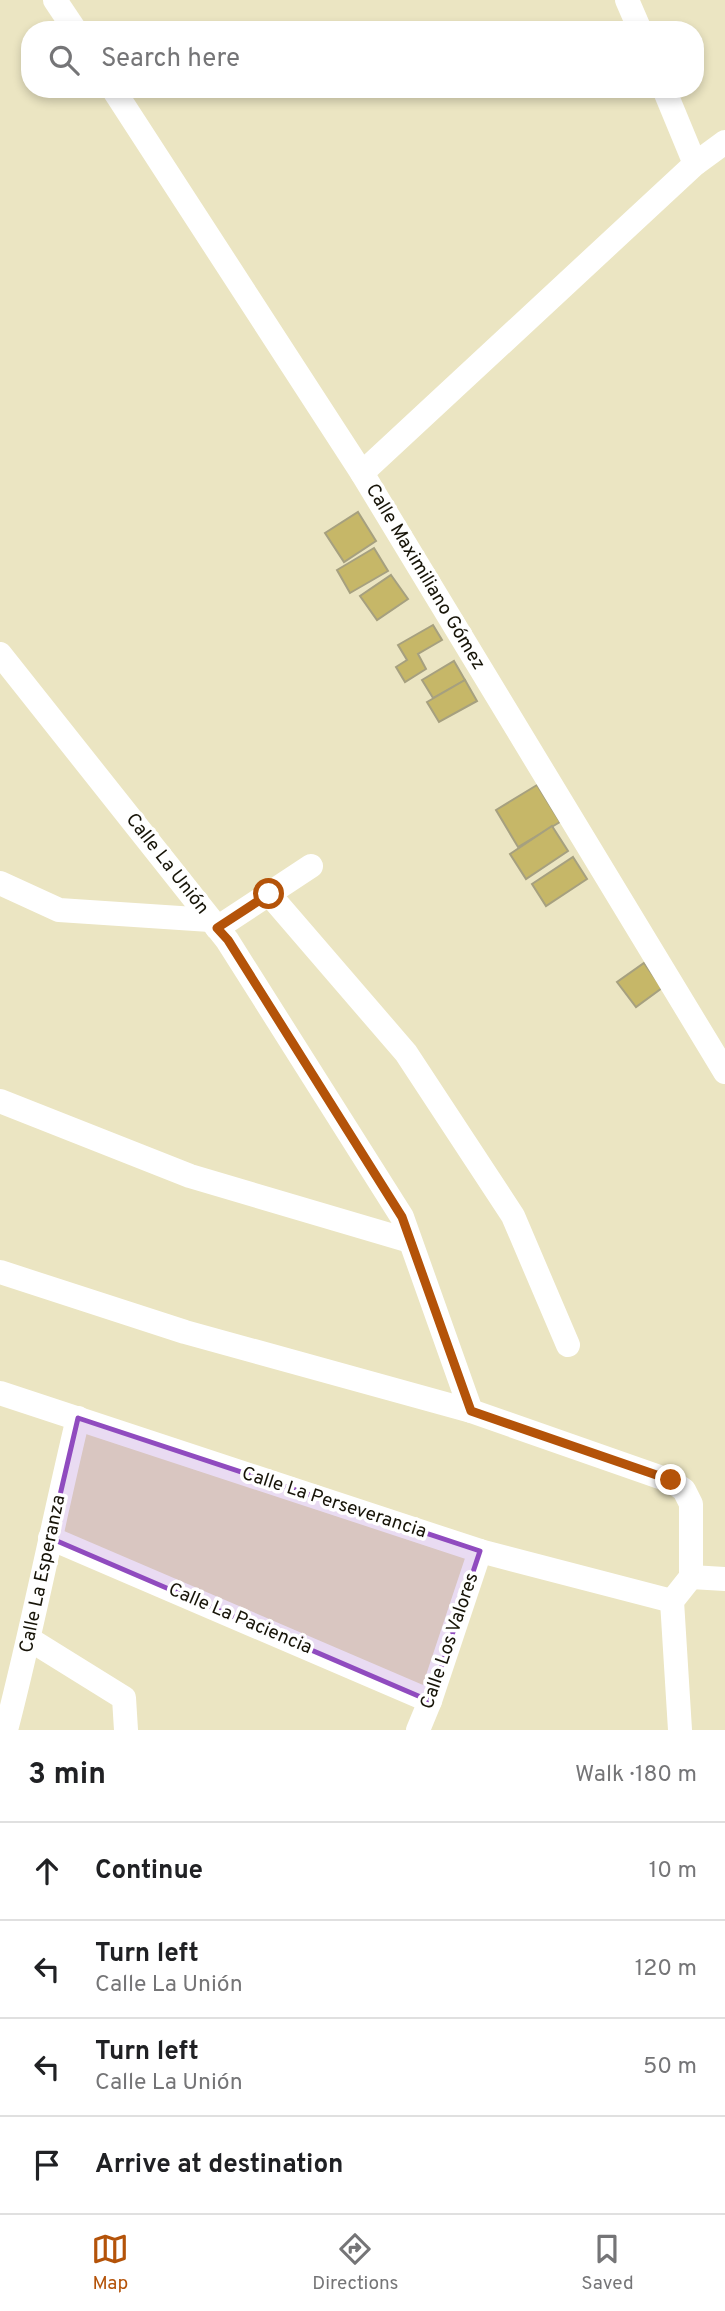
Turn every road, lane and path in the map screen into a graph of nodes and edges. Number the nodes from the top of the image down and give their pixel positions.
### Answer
1 (55, 0) edge
2 (627, 0) edge
3 (69, 21) edge
4 (636, 21) edge
5 (119, 98) edge
6 (668, 98) edge
7 (725, 142) edge
8 (695, 164) junction
9 (362, 473) junction
10 (0, 654) edge
11 (311, 866) dead end
12 (0, 883) edge
13 (269, 894) junction
14 (214, 924) junction
15 (725, 1072) edge
16 (0, 1101) edge
17 (410, 1241) junction
18 (0, 1272) edge
19 (568, 1345) dead end
20 (0, 1393) edge
21 (471, 1411) junction
22 (78, 1418) junction
23 (50, 1538) junction
24 (480, 1551) junction
25 (691, 1577) junction
26 (725, 1579) edge
27 (672, 1601) junction
28 (29, 1639) junction
29 (430, 1701) junction
30 (6, 1730) edge
31 (125, 1730) edge
32 (418, 1730) edge
33 (680, 1730) edge

1 - 3 street
2 - 4 street
5 - 9 street, Calle Maximiliano Gómez
6 - 8 street
7 - 8 street
8 - 9 street
9 - 15 street, Calle Maximiliano Gómez
10 - 14 street, Calle La Unión
11 - 13 street
12 - 14 street
13 - 14 street
13 - 19 street
14 - 17 street, Calle La Unión
16 - 17 street
17 - 21 street, Calle La Unión
18 - 21 street
20 - 22 street, Calle La Perseverancia
21 - 25 street
22 - 23 street, Calle La Esperanza
22 - 24 street, Calle La Perseverancia
23 - 28 street, Calle La Esperanza
23 - 29 street, Calle La Paciencia
24 - 27 street, Calle La Perseverancia
24 - 29 street, Calle Los Valores
25 - 26 street
25 - 27 street
27 - 33 street
28 - 30 street, Calle La Esperanza
28 - 31 street
29 - 32 street, Calle Los Valores

